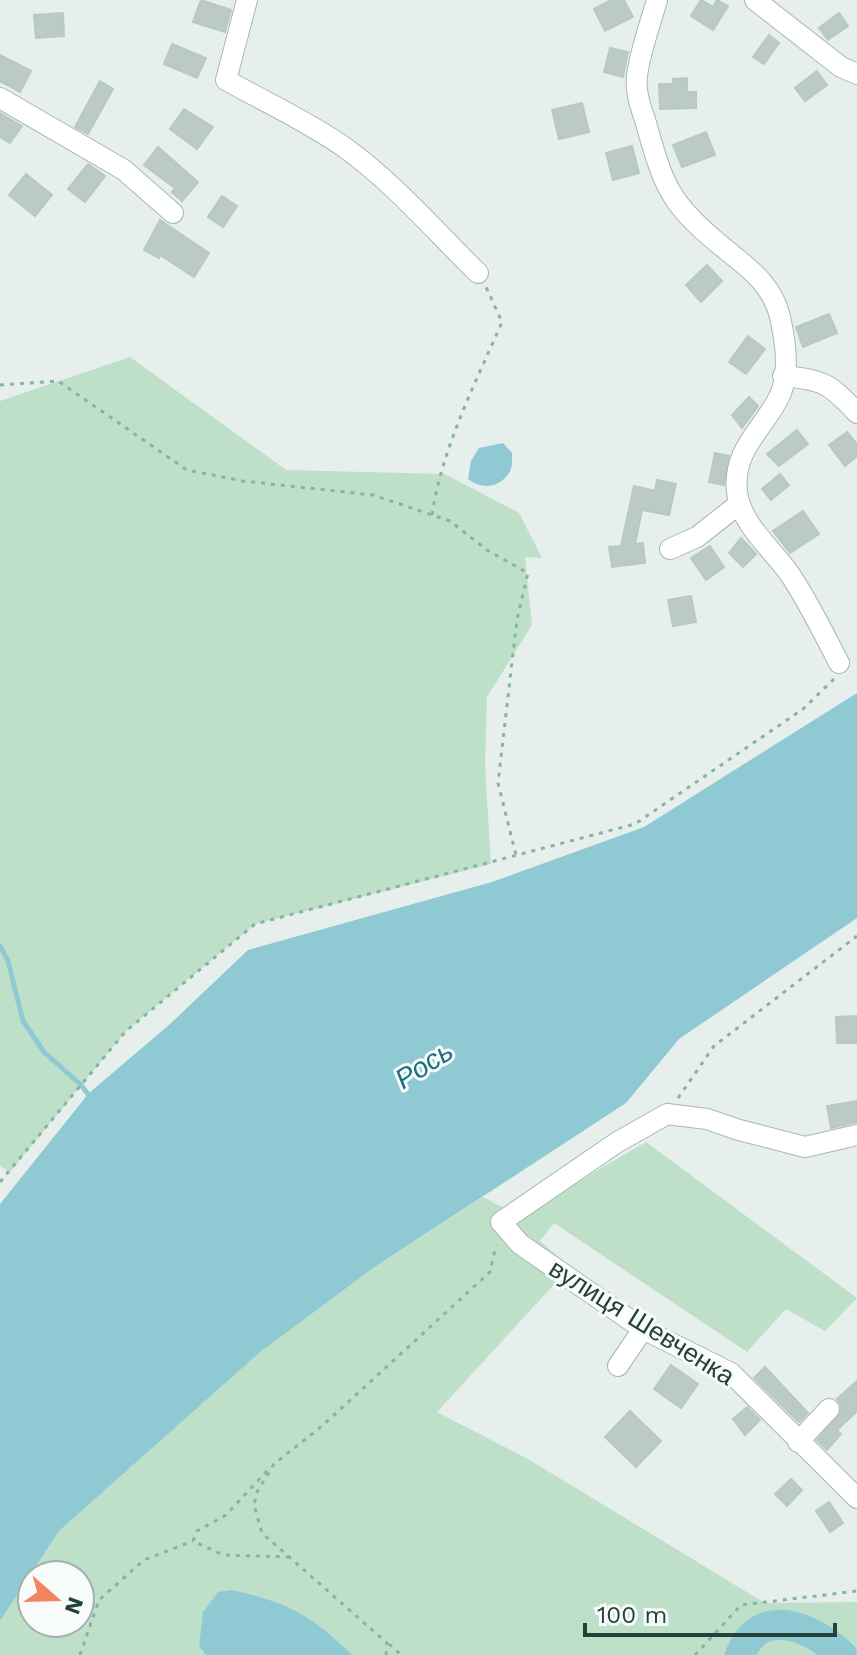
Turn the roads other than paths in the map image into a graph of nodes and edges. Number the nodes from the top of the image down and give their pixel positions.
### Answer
1 (247, 0) edge
2 (657, 0) edge
3 (755, 0) edge
4 (857, 74) edge
5 (0, 98) edge
6 (173, 213) dead end
7 (478, 273) road end
8 (783, 376) junction
9 (857, 413) edge
10 (739, 504) junction
11 (670, 549) dead end
12 (839, 663) road end
13 (857, 1135) edge
14 (643, 1329) junction
15 (618, 1366) dead end
16 (829, 1409) dead end
17 (798, 1442) junction
18 (857, 1498) edge

1 - 7 street
2 - 8 street
3 - 4 street
5 - 6 street
8 - 9 street
8 - 10 street
10 - 11 street
10 - 12 street
13 - 14 street, вулиця Шевченка
14 - 15 street
14 - 17 street, вулиця Шевченка
16 - 17 street
17 - 18 street, вулиця Шевченка

